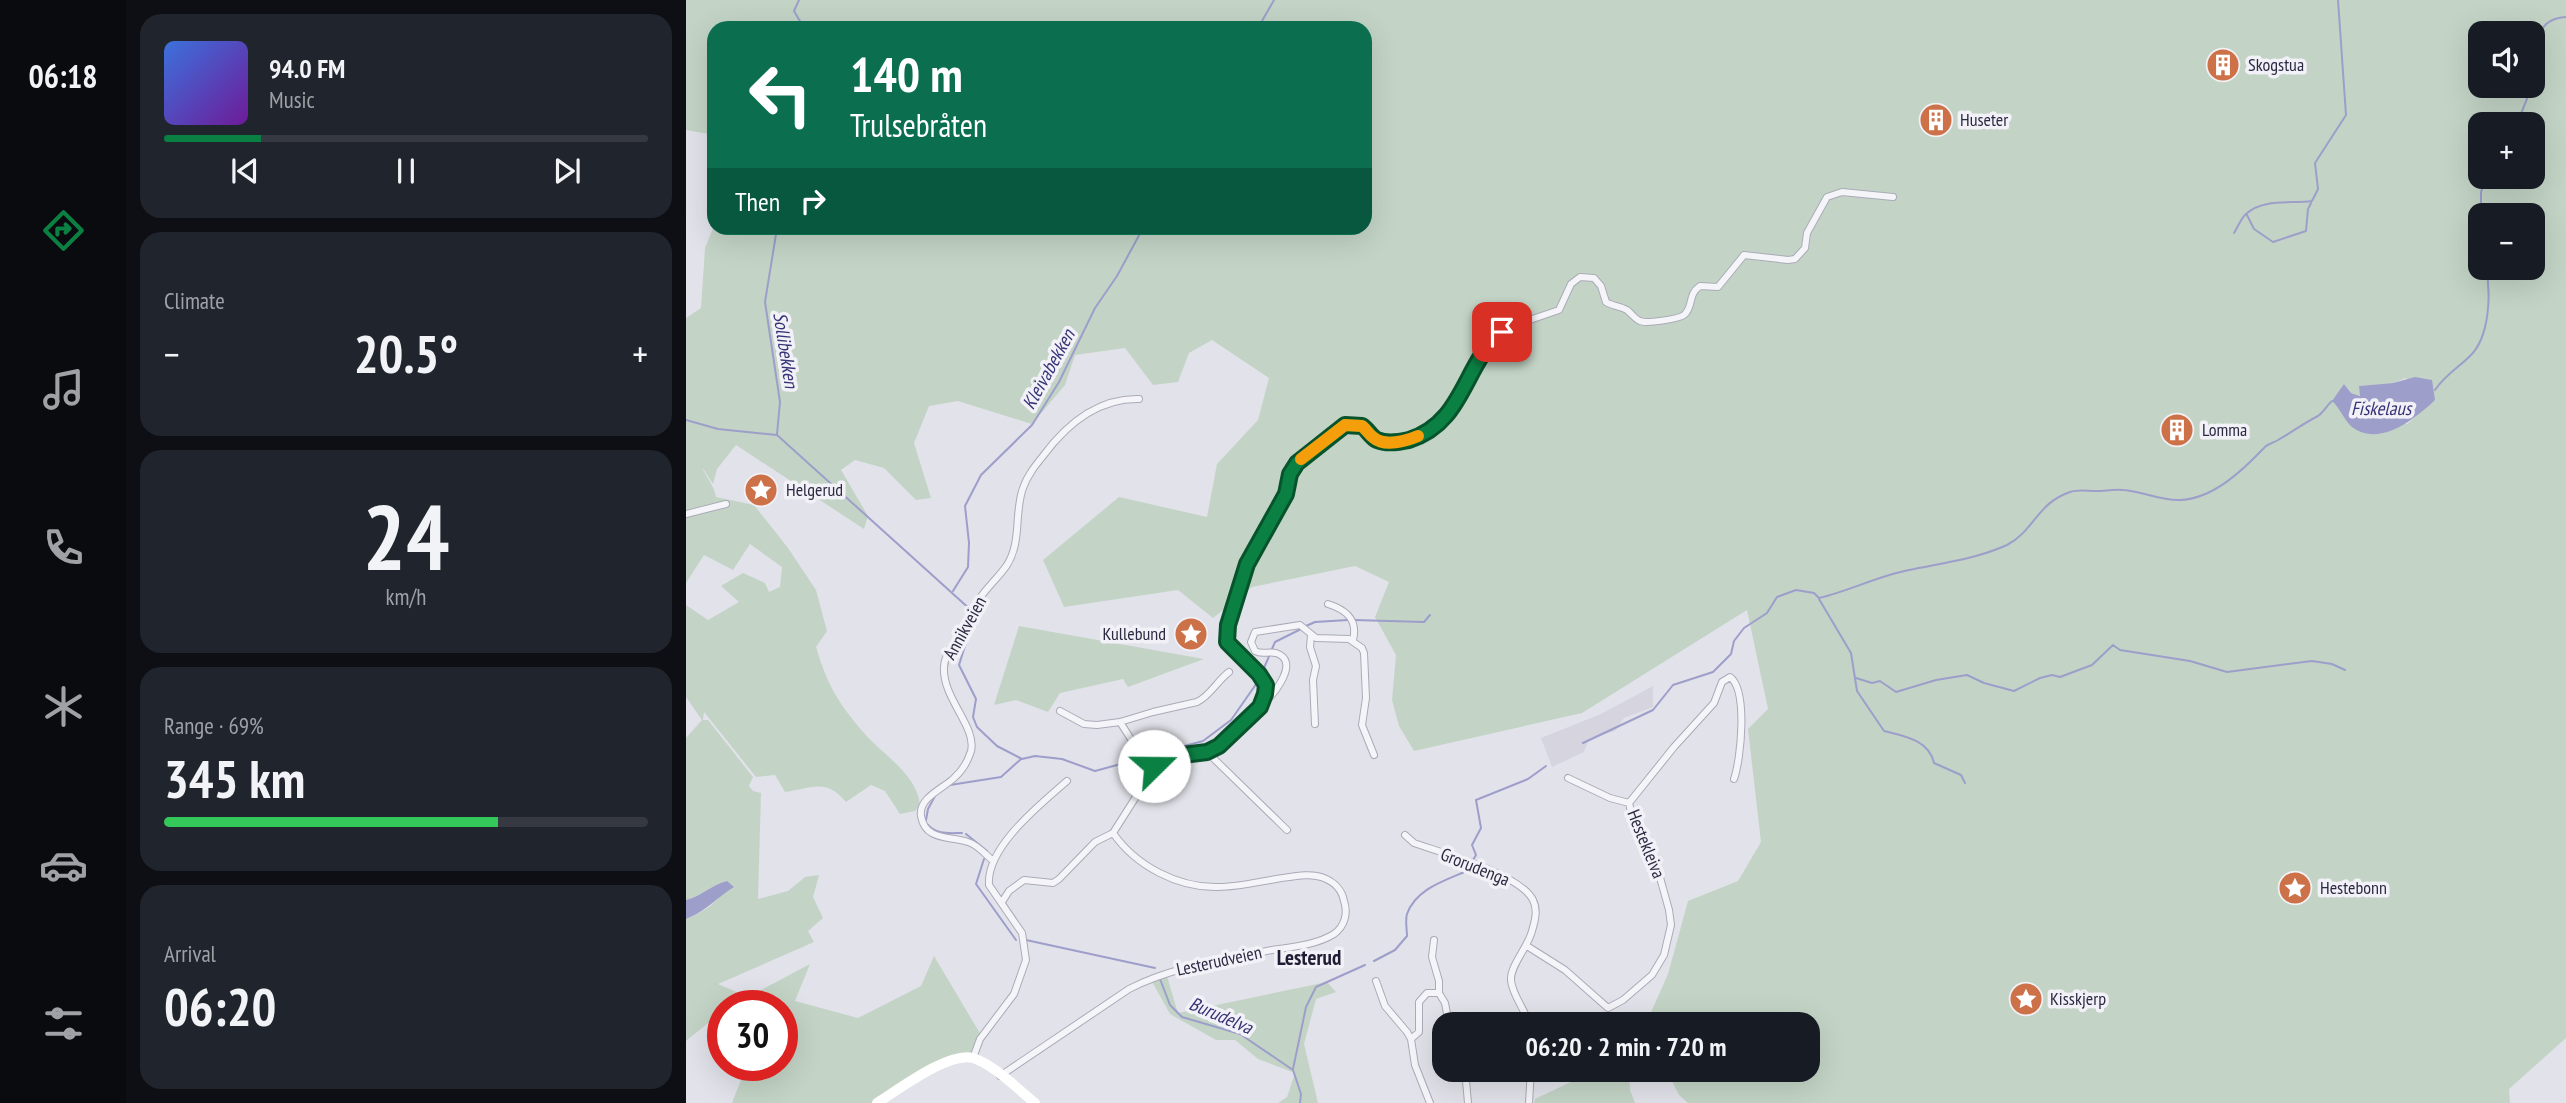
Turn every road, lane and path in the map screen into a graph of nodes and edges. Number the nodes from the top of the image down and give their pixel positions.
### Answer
1 (1893, 197) dead end
2 (1139, 399) dead end
3 (726, 504) dead end
4 (686, 514) edge
5 (1328, 604) dead end
6 (1311, 635) junction
7 (1353, 640) junction
8 (1229, 672) dead end
9 (1260, 707) junction
10 (1060, 711) dead end
11 (1120, 722) junction
12 (1315, 724) dead end
13 (1207, 752) junction
14 (1374, 755) dead end
15 (1147, 771) junction
16 (1568, 778) dead end
17 (1734, 779) dead end
18 (1067, 780) dead end
19 (1629, 803) junction
20 (1287, 830) dead end
21 (1113, 833) junction
22 (1405, 835) dead end
23 (989, 857) junction
24 (1002, 902) junction
25 (1434, 940) dead end
26 (1527, 946) junction
27 (1376, 981) dead end
28 (1439, 993) junction
29 (1447, 1012) edge
30 (1525, 1012) edge
31 (1411, 1040) junction
32 (973, 1058) junction
33 (1000, 1076) junction
34 (1466, 1082) edge
35 (1530, 1082) edge
36 (877, 1103) edge
37 (1035, 1103) edge
38 (1430, 1103) edge
39 (1468, 1103) edge
40 (1529, 1103) edge

1 - 9 street
2 - 23 street, Annikveien
3 - 4 street
5 - 7 street
6 - 7 street
6 - 9 street
6 - 12 street
7 - 14 street
8 - 11 street
9 - 13 street
10 - 11 street
11 - 15 street
13 - 15 street
13 - 20 street
15 - 21 street
16 - 19 street, Hestekleiva
17 - 19 street, Hestekleiva
18 - 23 street
19 - 26 street, Hestekleiva
21 - 24 street
21 - 33 street, Lesterudveien
22 - 26 street, Grorudenga
23 - 24 street
24 - 32 street
25 - 28 street
26 - 30 street, Grorudenga
27 - 31 street
28 - 29 street
28 - 31 street
31 - 38 street
32 - 33 street
32 - 36 street
33 - 37 street
34 - 39 street
35 - 40 street

